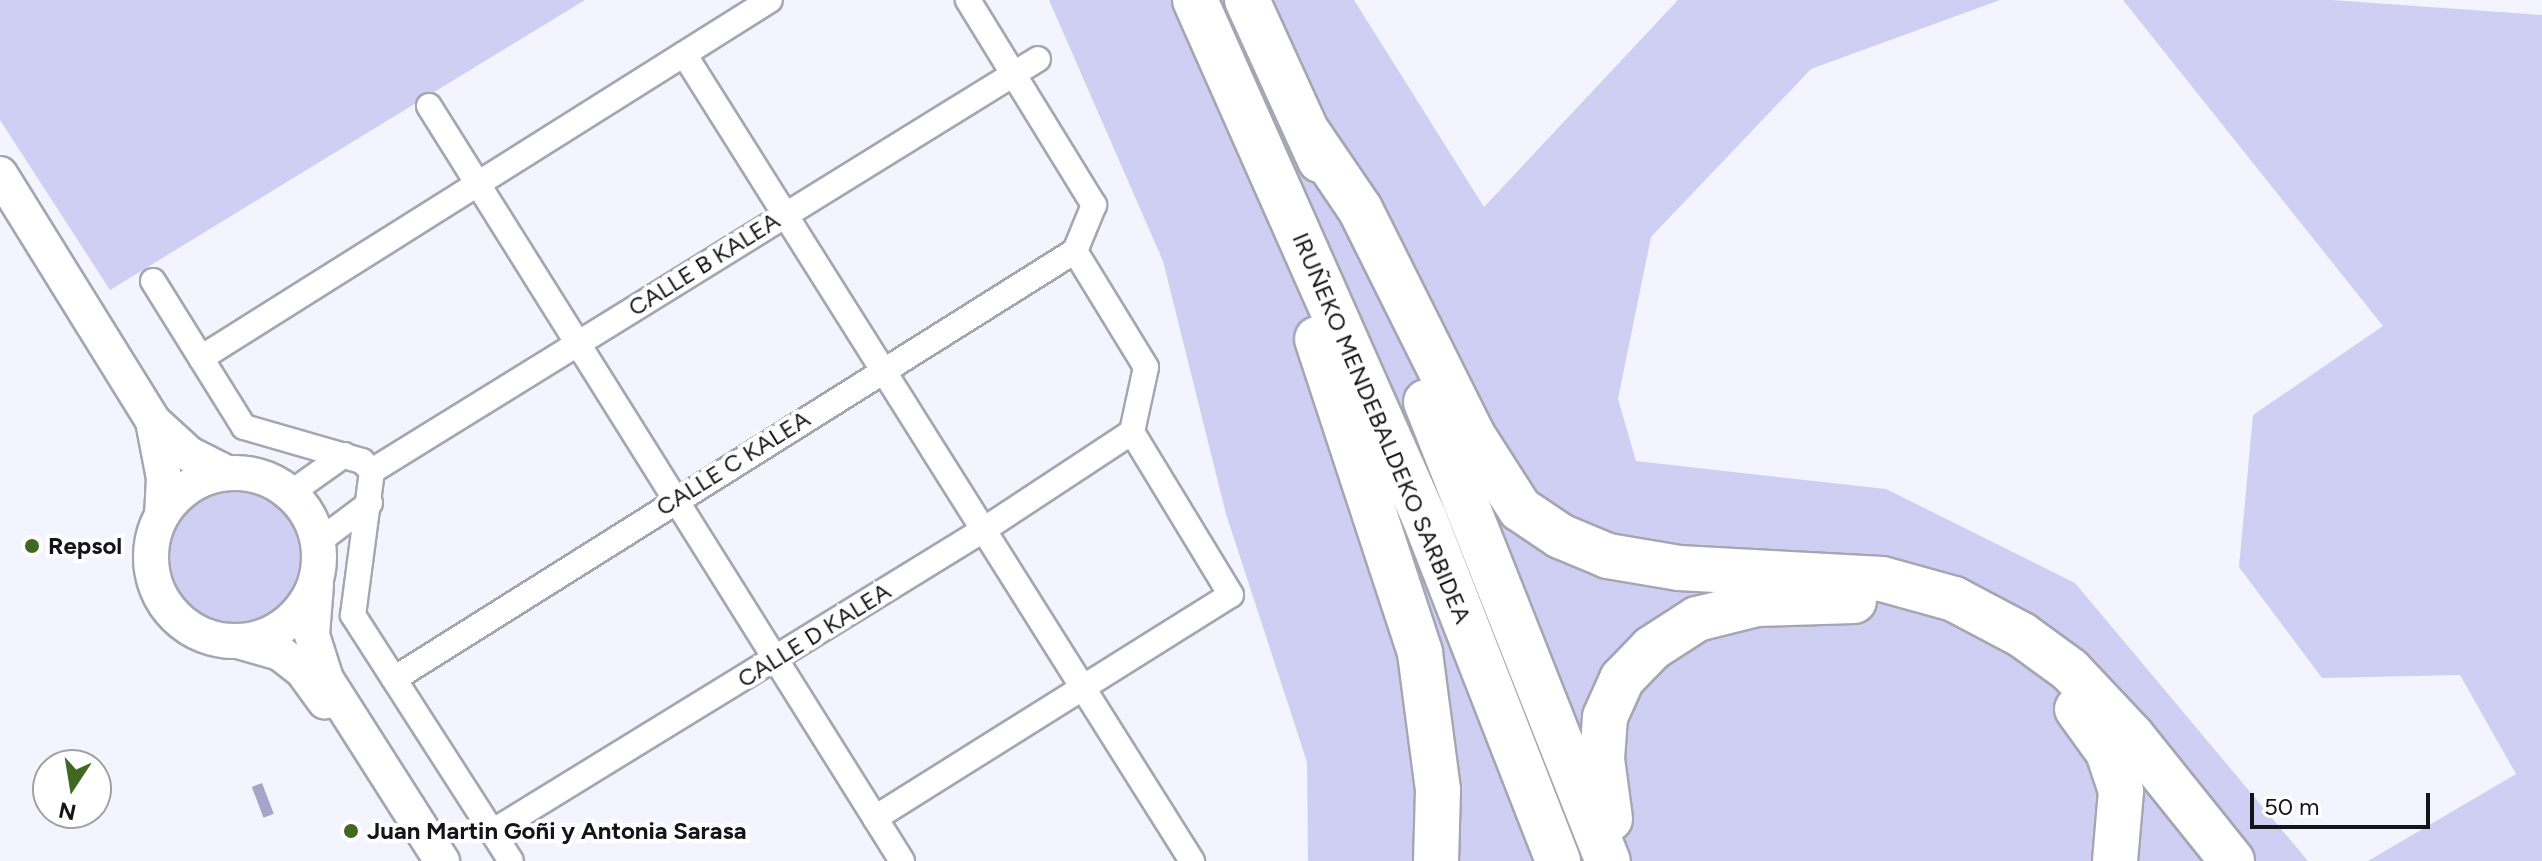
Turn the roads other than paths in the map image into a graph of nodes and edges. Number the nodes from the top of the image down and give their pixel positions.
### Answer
1 (770, 0) edge
2 (968, 0) edge
3 (1195, 0) edge
4 (1247, 0) edge
5 (684, 54) junction
6 (1038, 59) dead end
7 (1014, 73) junction
8 (1236, 90) junction
9 (429, 106) dead end
10 (1309, 134) junction
11 (0, 174) edge
12 (478, 184) junction
13 (785, 214) junction
14 (1075, 251) junction
15 (153, 281) dead end
16 (577, 342) junction
17 (201, 358) junction
18 (882, 368) junction
19 (153, 421) junction
20 (1132, 432) junction
21 (344, 455) junction
22 (372, 471) junction
23 (225, 472) junction
24 (292, 492) junction
25 (676, 500) junction
26 (370, 503) junction
27 (162, 511) junction
28 (985, 529) junction
29 (318, 542) junction
30 (316, 581) junction
31 (241, 642) junction
32 (776, 659) junction
33 (394, 679) junction
34 (1083, 688) junction
35 (875, 818) junction
36 (492, 832) junction
37 (1180, 857) edge
38 (423, 861) edge
39 (442, 861) edge
40 (511, 861) edge
41 (902, 861) edge
42 (1436, 861) edge
43 (1558, 861) edge
44 (1608, 861) edge
45 (1616, 861) edge
46 (2115, 861) edge
47 (2232, 861) edge

1 - 5 street
2 - 7 street
3 - 8 highway, IRUÑEKO MENDEBALDEKO SARBIDEA
4 - 10 highway, IRUÑEKO MENDEBALDEKO SARBIDEA
5 - 12 street
5 - 13 street
6 - 7 street, CALLE B KALEA
7 - 13 street, CALLE B KALEA
7 - 14 street
8 - 42 highway
8 - 43 highway, IRUÑEKO MENDEBALDEKO SARBIDEA
9 - 12 street
10 - 44 highway, IRUÑEKO MENDEBALDEKO SARBIDEA
10 - 47 highway
11 - 19 main road
12 - 16 street
12 - 17 street
13 - 16 street, CALLE B KALEA
13 - 18 street
14 - 18 street, CALLE C KALEA
14 - 20 street
15 - 17 street
16 - 22 street, CALLE B KALEA
16 - 25 street
17 - 21 street
18 - 25 street, CALLE C KALEA
18 - 28 street
19 - 23 main road
19 - 27 main road
20 - 28 street, CALLE D KALEA
20 - 34 street
21 - 22 street
21 - 24 street
22 - 26 street
23 - 24 main road
23 - 27 main road
24 - 29 main road
25 - 32 street
25 - 33 street, CALLE C KALEA
26 - 29 street
26 - 33 street
27 - 31 main road
28 - 32 street, CALLE D KALEA
28 - 34 street
29 - 30 main road
30 - 31 main road
30 - 39 main road
31 - 38 main road
32 - 35 street
32 - 36 street, CALLE D KALEA
33 - 36 street
34 - 35 street
34 - 37 street
35 - 41 street
36 - 40 street
45 - 46 highway

